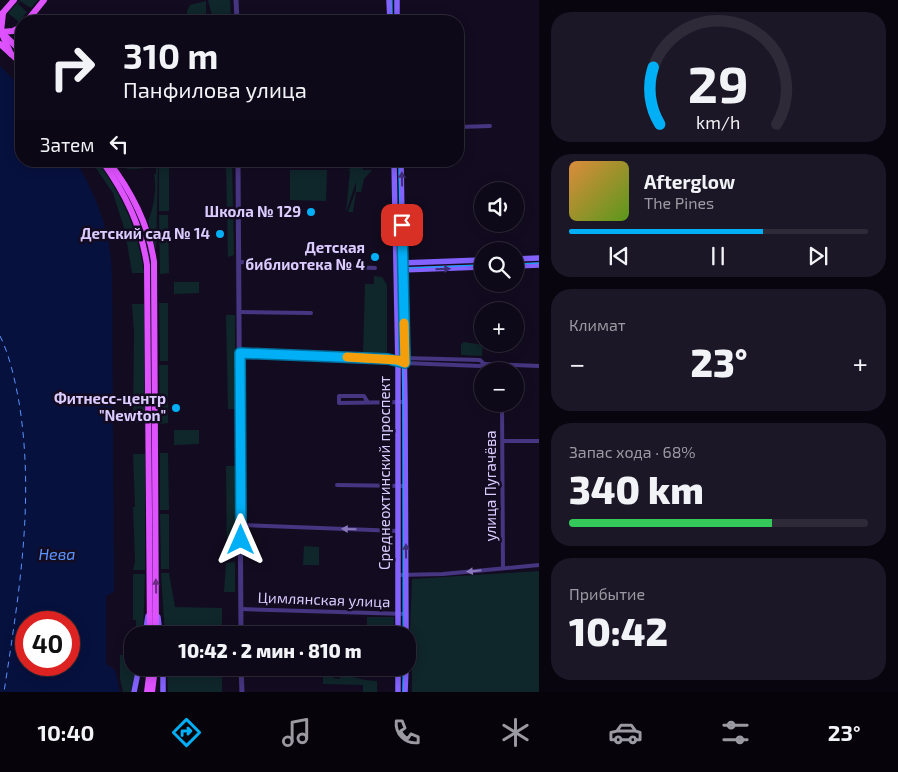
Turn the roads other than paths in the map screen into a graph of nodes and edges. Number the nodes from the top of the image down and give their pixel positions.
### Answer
1 (14, 0) edge
2 (44, 0) edge
3 (236, 0) edge
4 (390, 0) edge
5 (397, 0) edge
6 (2, 14) edge
7 (31, 15) edge
8 (236, 15) edge
9 (390, 15) edge
10 (397, 15) edge
11 (0, 31) edge
12 (15, 31) edge
13 (0, 44) edge
14 (15, 45) edge
15 (11, 54) junction
16 (15, 58) edge
17 (490, 126) dead end
18 (464, 127) edge
19 (106, 167) edge
20 (112, 167) edge
21 (238, 167) edge
22 (394, 167) edge
23 (401, 167) edge
24 (539, 258) edge
25 (524, 259) edge
26 (474, 260) edge
27 (239, 262) junction
28 (402, 263) junction
29 (539, 265) edge
30 (524, 266) edge
31 (395, 267) junction
32 (375, 268) dead end
33 (474, 268) edge
34 (403, 271) junction
35 (239, 312) junction
36 (311, 313) dead end
37 (240, 353) junction
38 (398, 360) junction
39 (405, 361) junction
40 (524, 365) edge
41 (474, 366) edge
42 (539, 366) edge
43 (367, 401) junction
44 (398, 402) junction
45 (405, 402) junction
46 (502, 412) edge
47 (502, 441) junction
48 (539, 441) edge
49 (337, 485) dead end
50 (398, 486) junction
51 (405, 486) junction
52 (241, 525) junction
53 (398, 531) junction
54 (406, 531) junction
55 (539, 565) edge
56 (503, 568) junction
57 (398, 575) junction
58 (406, 575) junction
59 (149, 609) junction
60 (241, 609) junction
61 (156, 613) junction
62 (398, 613) junction
63 (406, 614) junction
64 (146, 626) edge
65 (150, 626) edge
66 (156, 626) edge
67 (158, 626) edge
68 (241, 626) edge
69 (398, 626) edge
70 (406, 626) edge
71 (137, 676) edge
72 (151, 676) edge
73 (152, 676) edge
74 (163, 676) edge
75 (242, 676) edge
76 (398, 676) edge
77 (406, 676) edge
78 (134, 692) edge
79 (147, 692) edge
80 (152, 692) edge
81 (163, 692) edge
82 (242, 692) edge
83 (398, 692) edge
84 (405, 692) edge

1 - 6 main road
2 - 7 main road
3 - 8 street
4 - 9 main road
5 - 10 main road
6 - 11 main road
11 - 12 main road
11 - 14 main road
11 - 15 main road
13 - 15 main road
15 - 16 main road
17 - 18 street
19 - 59 main road
61 -> 20 main road
21 - 27 street
22 - 31 main road, Среднеохтинский проспект
28 -> 23 main road, Среднеохтинский проспект
24 - 25 main road
26 - 28 main road
27 - 32 street
27 - 35 street
28 - 31 main road
28 - 34 main road, Среднеохтинский проспект
29 - 30 main road
31 - 34 main road
31 - 38 main road, Среднеохтинский проспект
34 -> 33 main road
34 - 39 main road, Среднеохтинский проспект
35 - 36 street
35 - 37 street
37 - 38 street
37 - 52 street
38 - 39 street
38 - 44 main road, Среднеохтинский проспект
39 - 41 street
39 - 45 main road, Среднеохтинский проспект
40 - 42 street
43 - 43 street
43 - 44 street
44 - 45 street
44 - 50 main road, Среднеохтинский проспект
45 - 51 main road, Среднеохтинский проспект
46 - 47 street, улица Пугачёва
47 - 48 street
47 - 56 street, улица Пугачёва
49 - 50 street
50 - 51 street
50 - 53 main road, Среднеохтинский проспект
51 - 54 main road, Среднеохтинский проспект
53 -> 52 street
52 - 60 street
53 - 54 street
53 - 57 main road, Среднеохтинский проспект
58 -> 54 main road, Среднеохтинский проспект
55 - 56 street
56 -> 58 street
57 - 58 street
57 - 62 main road, Среднеохтинский проспект
58 - 63 main road, Среднеохтинский проспект
59 - 64 main road
59 - 65 main road
60 - 62 street, Цимлянская улица
60 - 68 street
61 - 66 main road
61 - 67 main road
62 - 63 street, Цимлянская улица
62 - 69 main road, Среднеохтинский проспект
63 - 70 main road, Среднеохтинский проспект
71 - 78 main road
72 - 79 main road
73 - 80 main road
74 - 81 main road
75 - 82 street
76 - 83 main road
77 - 84 main road

